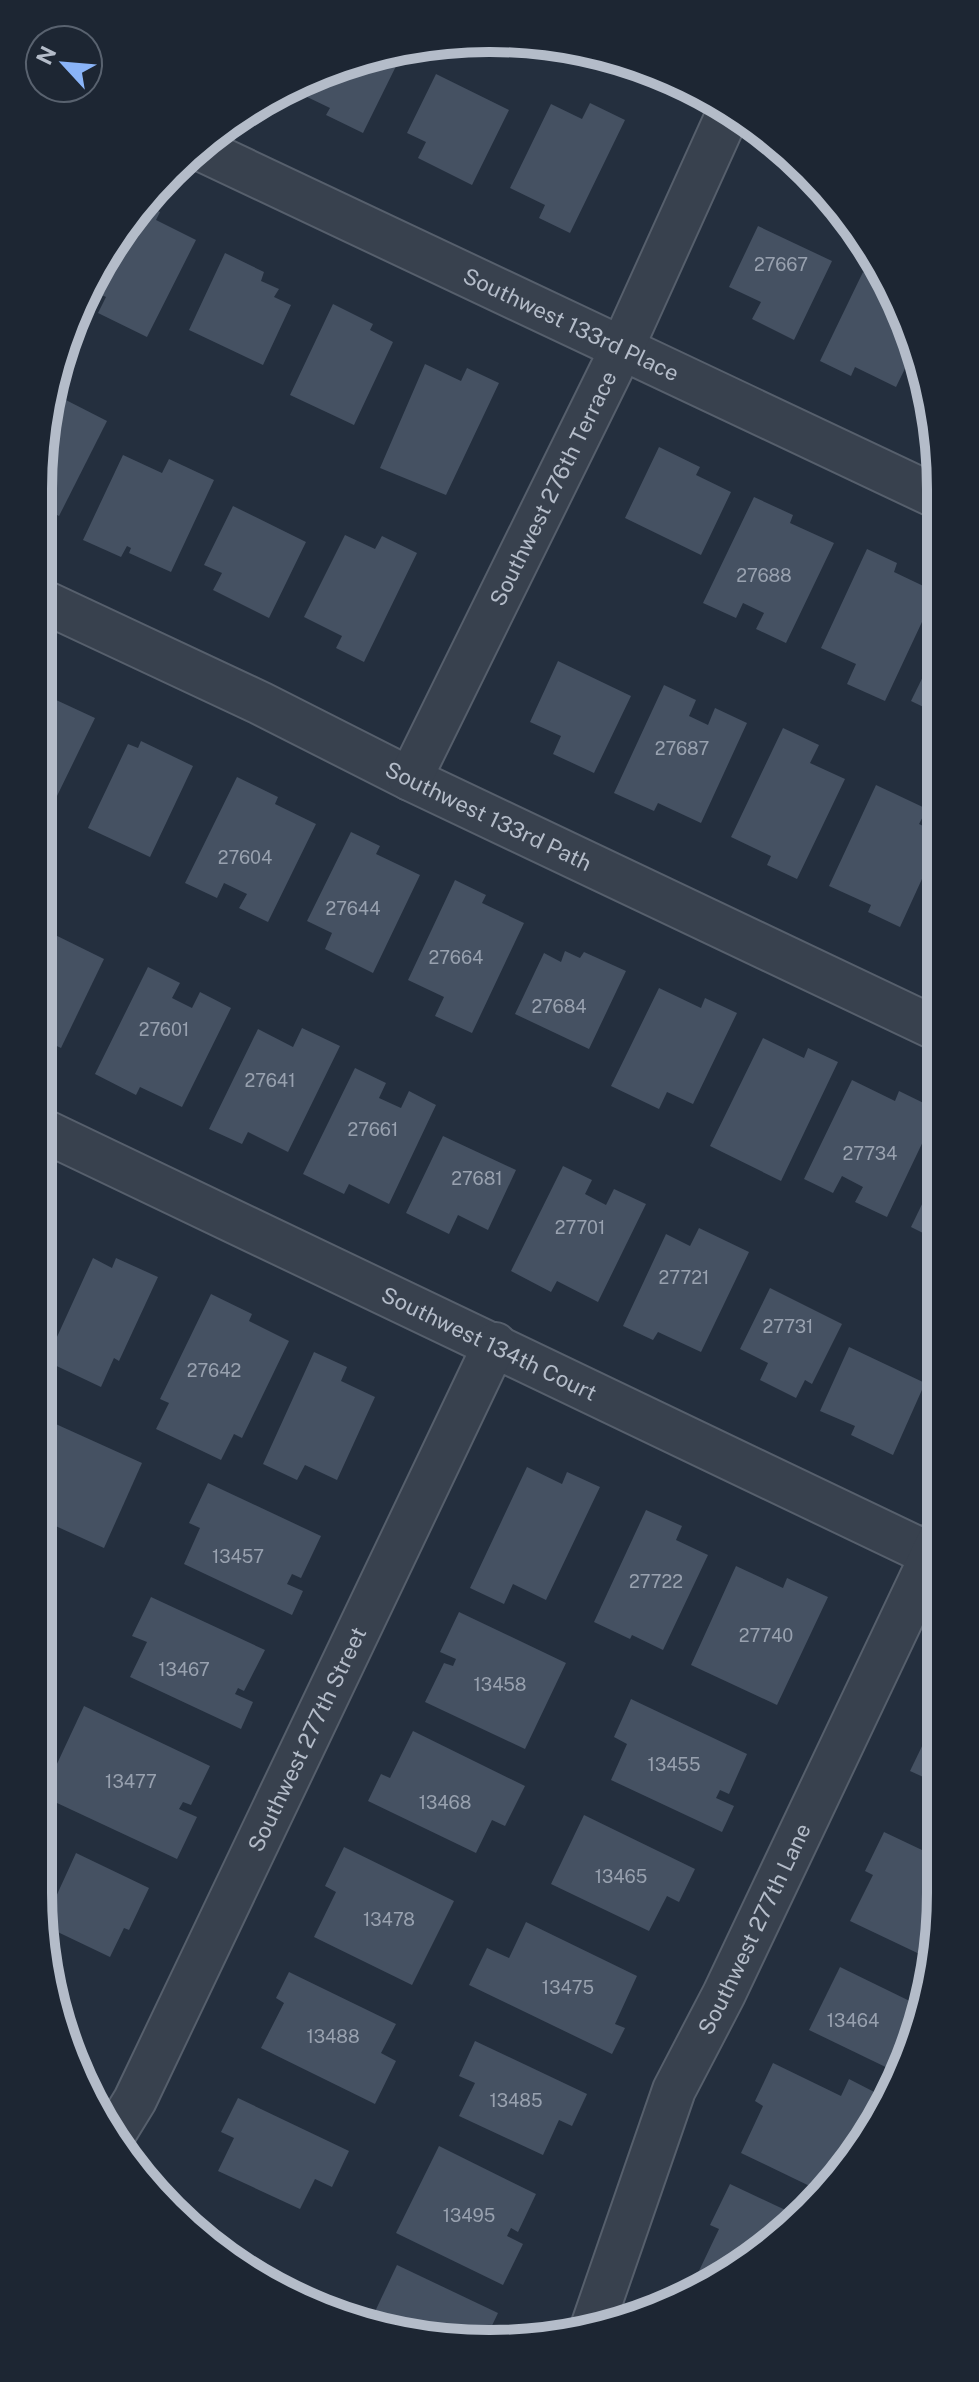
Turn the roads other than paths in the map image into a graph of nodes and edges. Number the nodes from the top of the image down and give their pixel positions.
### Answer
1 (725, 121) edge
2 (210, 154) edge
3 (622, 348) junction
4 (927, 492) edge
5 (52, 606) edge
6 (410, 779) junction
7 (927, 1024) edge
8 (52, 1144) edge
9 (495, 1344) junction
10 (927, 1545) edge
11 (927, 1571) edge
12 (119, 2125) edge
13 (596, 2317) edge

1 - 3 street, Southwest 276th Terrace
2 - 3 street, Southwest 133rd Place
3 - 4 street, Southwest 133rd Place
3 - 6 street, Southwest 276th Terrace
5 - 6 street, Southwest 133rd Path
6 - 7 street, Southwest 133rd Path
8 - 9 street, Southwest 134th Court
9 - 10 street, Southwest 134th Court
9 - 12 street, Southwest 277th Street
11 - 13 street, Southwest 277th Lane

